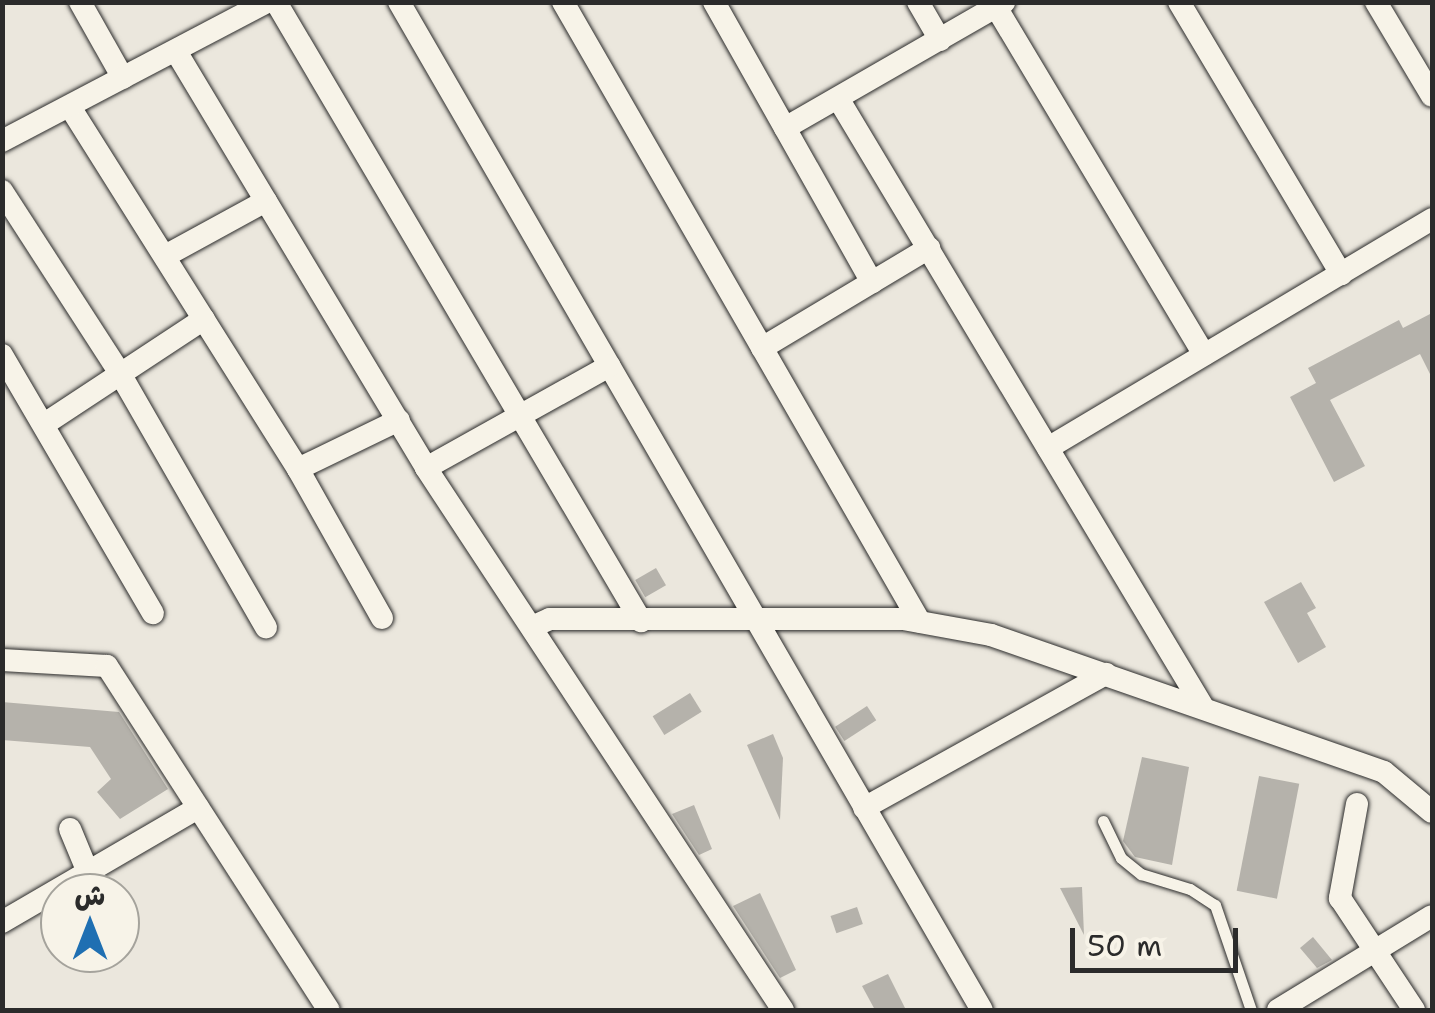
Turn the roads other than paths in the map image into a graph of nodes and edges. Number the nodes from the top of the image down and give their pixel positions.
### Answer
1 (80, 2) edge
2 (268, 2) edge
3 (276, 2) edge
4 (399, 2) edge
5 (563, 2) edge
6 (714, 2) edge
7 (918, 2) edge
8 (1178, 2) edge
9 (1376, 2) edge
10 (1000, 5) edge
11 (940, 40) junction
12 (177, 53) junction
13 (123, 78) junction
14 (1432, 96) edge
15 (840, 100) junction
16 (70, 107) junction
17 (785, 128) junction
18 (2, 142) edge
19 (2, 191) edge
20 (266, 201) junction
21 (1432, 220) edge
22 (928, 248) junction
23 (165, 256) junction
24 (1341, 274) junction
25 (872, 282) junction
26 (204, 319) junction
27 (762, 348) junction
28 (2, 354) edge
29 (1204, 355) junction
30 (609, 366) junction
31 (118, 370) junction
32 (520, 416) junction
33 (398, 420) junction
34 (46, 422) junction
35 (1048, 448) junction
36 (426, 468) junction
37 (298, 469) junction
38 (153, 612) dead end
39 (382, 618) dead end
40 (756, 620) junction
41 (641, 621) junction
42 (920, 622) junction
43 (534, 626) junction
44 (266, 627) dead end
45 (2, 660) edge
46 (1106, 674) junction
47 (1203, 707) junction
48 (1357, 804) dead end
49 (198, 808) junction
50 (864, 808) junction
51 (1432, 812) edge
52 (1102, 821) dead end
53 (70, 829) dead end
54 (87, 870) junction
55 (1432, 916) edge
56 (2, 922) edge
57 (1376, 951) junction
58 (329, 1010) edge
59 (783, 1010) edge
60 (982, 1010) edge
61 (1251, 1010) edge
62 (1278, 1010) edge
63 (1414, 1010) edge

1 - 13 street
2 - 12 street
3 - 32 street
4 - 30 street
5 - 27 street
6 - 17 street
7 - 11 street
8 - 24 street
9 - 14 street
10 - 11 street
10 - 29 street
11 - 15 street
12 - 13 street
12 - 20 street
13 - 16 street
15 - 17 street
15 - 22 street
16 - 18 street
16 - 23 street
17 - 25 street
19 - 31 street
20 - 23 street
20 - 33 street
21 - 24 street
22 - 25 street
22 - 35 street
23 - 26 street
24 - 29 street
25 - 27 street
26 - 31 street
26 - 37 street
27 - 42 street
28 - 34 street
29 - 35 street
30 - 32 street
30 - 40 street
31 - 34 street
31 - 44 street
32 - 36 street
32 - 41 street
33 - 36 street
33 - 37 street
34 - 38 street
35 - 47 street
36 - 43 street
37 - 39 street
40 - 41 street
40 - 42 street
40 - 50 street
41 - 43 street
42 - 46 street
43 - 59 street
45 - 49 street
46 - 47 street
46 - 50 street
47 - 51 street
48 - 57 street
49 - 54 street
49 - 58 street
50 - 60 street
52 - 61 lane
53 - 54 street
54 - 56 street
55 - 57 street
57 - 62 street
57 - 63 street

